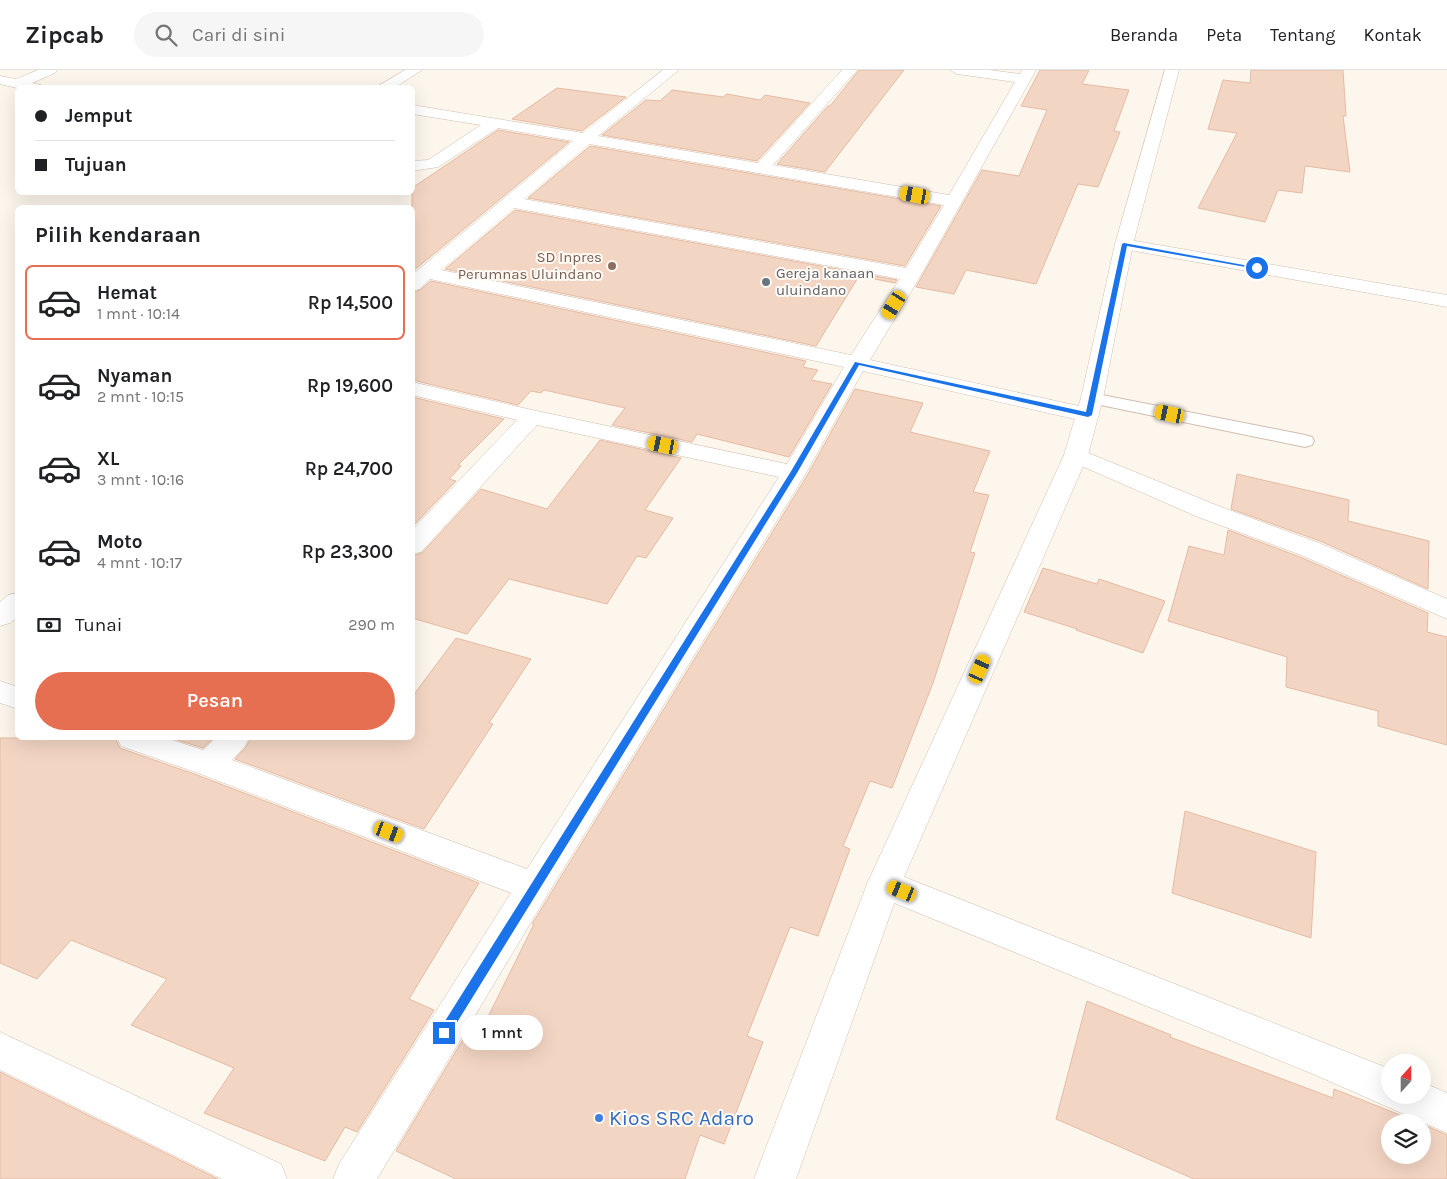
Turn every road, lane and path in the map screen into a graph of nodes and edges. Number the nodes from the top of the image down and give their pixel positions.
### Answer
1 (50, 70) edge
2 (415, 70) edge
3 (672, 70) edge
4 (850, 70) edge
5 (957, 70) edge
6 (1172, 70) edge
7 (1027, 75) edge
8 (0, 80) edge
9 (17, 84) junction
10 (22, 85) edge
11 (388, 85) edge
12 (415, 110) edge
13 (495, 123) junction
14 (585, 139) junction
15 (415, 166) edge
16 (761, 169) junction
17 (953, 201) junction
18 (511, 202) junction
19 (1124, 244) junction
20 (912, 275) junction
21 (420, 279) edge
22 (1447, 301) edge
23 (857, 363) junction
24 (415, 389) edge
25 (1090, 406) junction
26 (532, 417) junction
27 (1305, 441) dead end
28 (1076, 455) junction
29 (794, 473) junction
30 (415, 543) edge
31 (15, 604) edge
32 (1447, 610) edge
33 (0, 616) edge
34 (0, 692) edge
35 (15, 697) edge
36 (138, 740) edge
37 (232, 740) edge
38 (209, 764) junction
39 (884, 884) junction
40 (534, 887) junction
41 (0, 1050) edge
42 (1381, 1084) edge
43 (1426, 1104) edge
44 (1447, 1113) edge
45 (266, 1179) edge
46 (354, 1179) edge
47 (776, 1179) edge

1 - 9 street
2 - 11 street
3 - 14 street
4 - 16 street
5 - 7 street
6 - 19 street
7 - 17 street
8 - 9 street
9 - 10 street
12 - 13 street
13 - 14 street
13 - 15 street
14 - 16 street
14 - 18 street
16 - 17 street
17 - 20 street
18 - 20 street
18 - 21 street
19 - 22 street
19 - 25 street
20 - 23 street
21 - 23 street
23 - 25 street
23 - 29 street
24 - 26 street
25 - 27 lane
25 - 28 street
26 - 29 street
26 - 30 street
28 - 32 street
28 - 39 street
29 - 40 street
31 - 33 street
34 - 35 street
36 - 38 street
37 - 38 street
38 - 40 street
39 - 42 street
39 - 47 street
40 - 46 street
41 - 45 street
43 - 44 street

